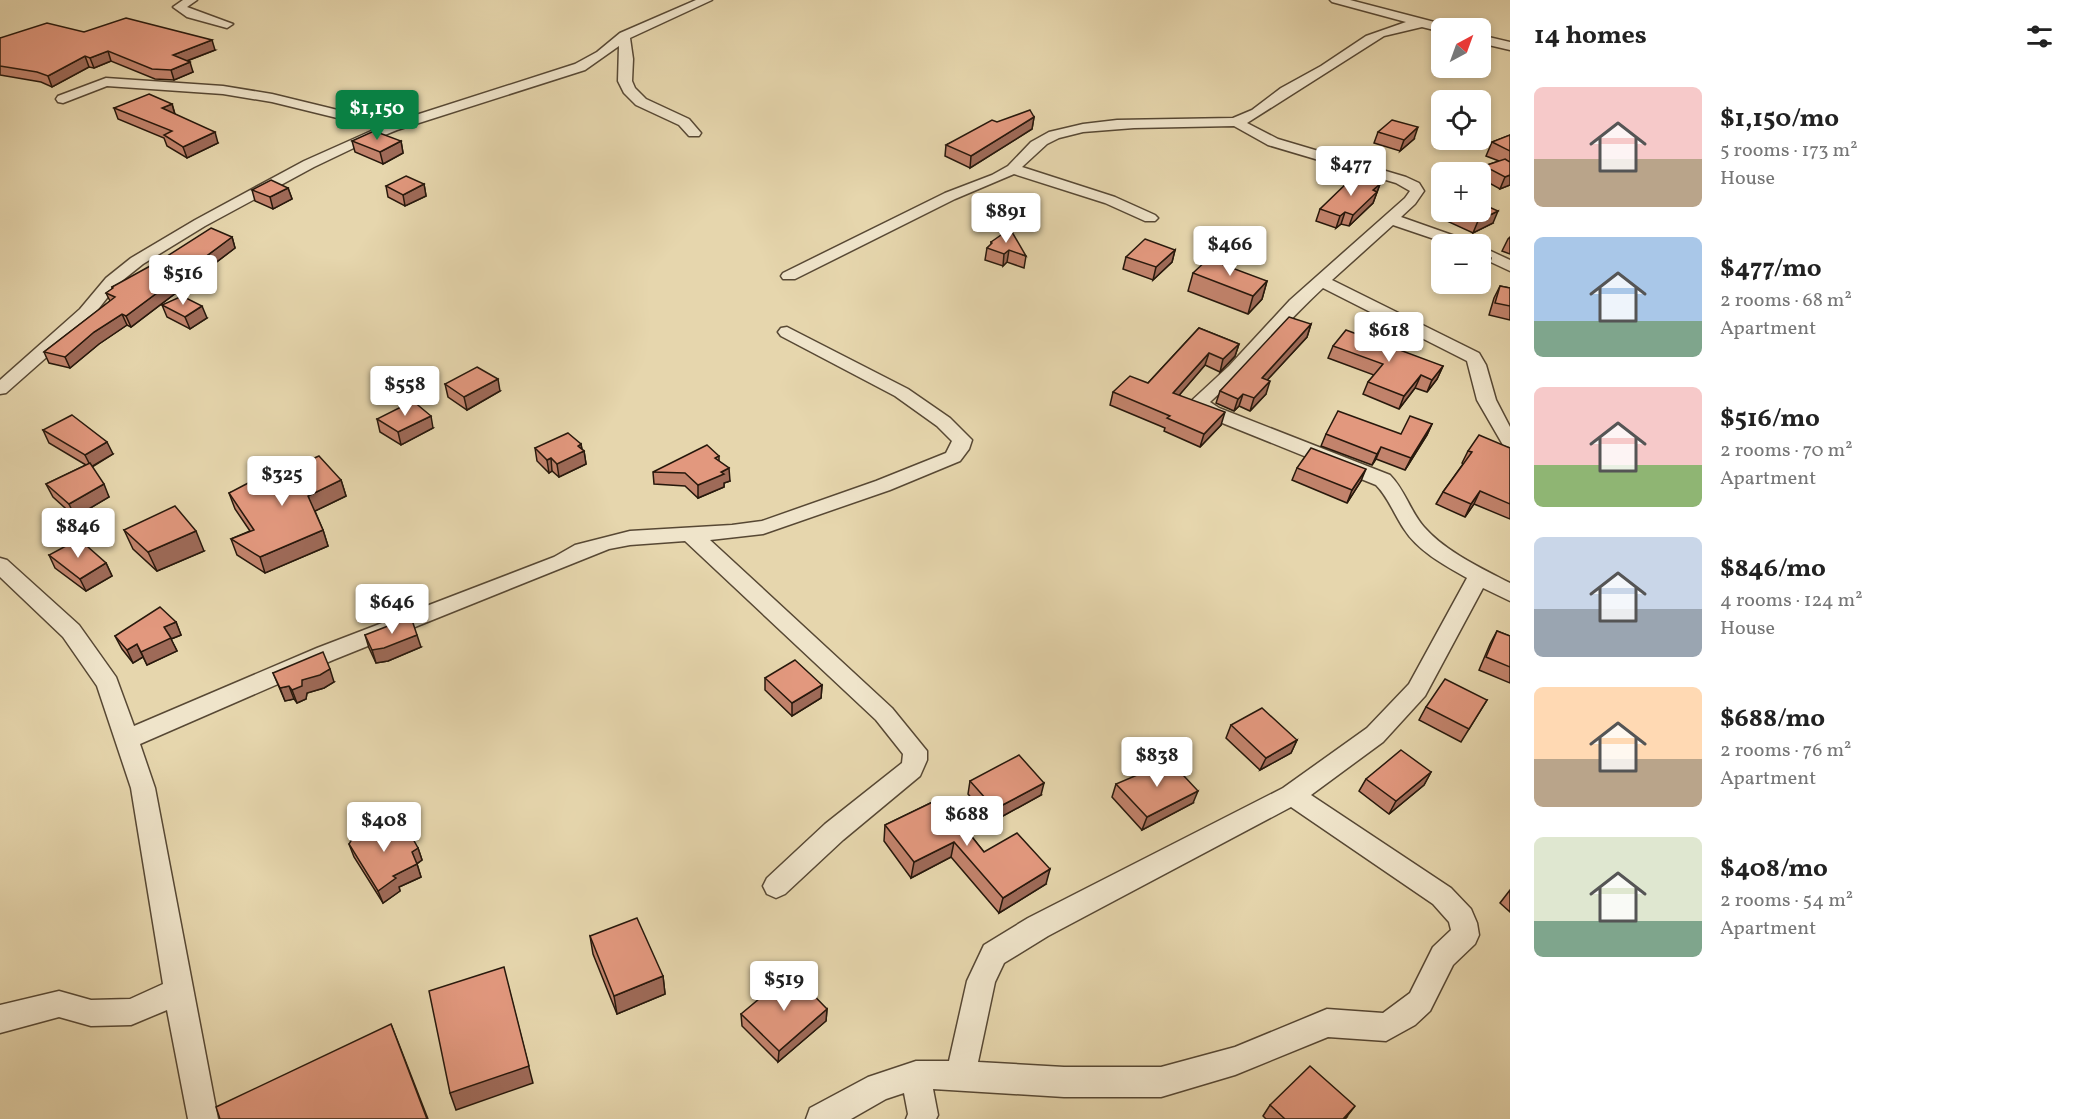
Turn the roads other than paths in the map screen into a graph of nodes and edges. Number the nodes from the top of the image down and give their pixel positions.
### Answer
1 (191, 0) edge
2 (706, 0) edge
3 (1336, 0) edge
4 (1422, 23) junction
5 (227, 24) dead end
6 (1431, 25) edge
7 (624, 36) junction
8 (1491, 42) edge
9 (1510, 46) edge
10 (63, 99) dead end
11 (1236, 122) junction
12 (392, 127) junction
13 (694, 133) dead end
14 (1012, 169) junction
15 (1149, 218) dead end
16 (1389, 219) junction
17 (1433, 234) edge
18 (1491, 256) edge
19 (1510, 266) edge
20 (789, 276) dead end
21 (1322, 281) junction
22 (787, 332) dead end
23 (0, 389) edge
24 (1510, 441) edge
25 (690, 534) junction
26 (0, 565) edge
27 (1479, 575) junction
28 (1510, 593) edge
29 (127, 739) junction
30 (1292, 795) junction
31 (776, 886) dead end
32 (178, 991) junction
33 (0, 1019) edge
34 (916, 1075) junction
35 (960, 1075) junction
36 (203, 1119) edge
37 (821, 1119) edge
38 (921, 1119) edge

1 - 5 street
2 - 7 street
3 - 4 street
4 - 6 street
4 - 11 street
7 - 12 street
7 - 13 street
8 - 9 street
10 - 12 street
11 - 14 street
11 - 16 street
12 - 23 street
14 - 15 street
14 - 20 street
16 - 17 street
16 - 21 street
18 - 19 street
21 - 24 street
21 - 27 street
22 - 25 street
25 - 29 street
25 - 31 street
26 - 29 street
27 - 28 street
27 - 30 street
29 - 32 street
30 - 35 street
30 - 35 street
32 - 33 street
32 - 36 street
34 - 35 street
34 - 37 street
34 - 38 street

